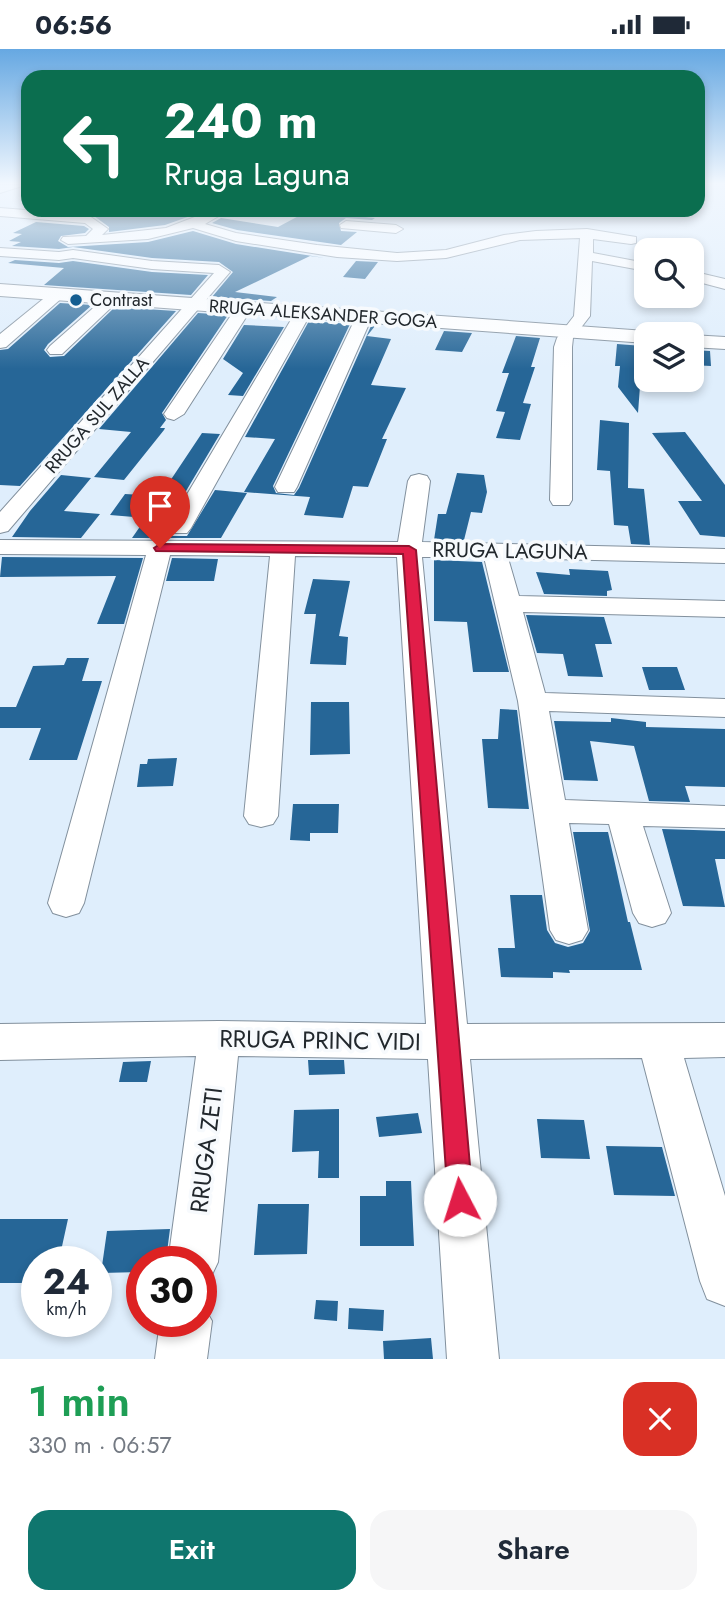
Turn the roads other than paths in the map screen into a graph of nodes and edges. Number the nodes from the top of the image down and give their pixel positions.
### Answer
1 (290, 246) edge
2 (393, 246) edge
3 (473, 246) edge
4 (587, 246) edge
5 (0, 252) edge
6 (59, 256) junction
7 (391, 256) junction
8 (587, 256) junction
9 (634, 265) edge
10 (36, 268) dead end
11 (704, 278) edge
12 (725, 284) edge
13 (0, 290) edge
14 (58, 294) junction
15 (113, 298) junction
16 (194, 304) junction
17 (244, 308) junction
18 (303, 313) junction
19 (364, 317) junction
20 (579, 318) junction
21 (634, 334) edge
22 (704, 342) edge
23 (0, 343) edge
24 (725, 344) edge
25 (57, 350) dead end
26 (174, 414) dead end
27 (419, 481) dead end
28 (286, 487) dead end
29 (561, 500) dead end
30 (0, 526) edge
31 (170, 538) junction
32 (0, 547) edge
33 (283, 550) junction
34 (409, 550) junction
35 (494, 550) junction
36 (725, 556) edge
37 (510, 604) junction
38 (725, 609) edge
39 (533, 701) junction
40 (725, 708) edge
41 (551, 811) junction
42 (623, 814) junction
43 (261, 816) dead end
44 (725, 817) edge
45 (66, 903) dead end
46 (652, 913) dead end
47 (569, 930) dead end
48 (219, 1038) junction
49 (659, 1040) junction
50 (725, 1040) edge
51 (447, 1042) junction
52 (0, 1043) edge
53 (195, 1246) edge
54 (725, 1281) edge
55 (184, 1337) edge
56 (181, 1359) edge
57 (473, 1359) edge

1 - 7 street
2 - 7 street
3 - 7 street
4 - 8 street
5 - 6 street
6 - 10 street
6 - 16 street, RRUGA SUL ZALLA
8 - 9 street
8 - 20 street
11 - 12 street
13 - 14 main road, RRUGA ALEKSANDER GOGA
14 - 15 main road, RRUGA ALEKSANDER GOGA
14 - 23 street
15 - 16 main road, RRUGA ALEKSANDER GOGA
15 - 25 street
16 - 17 main road, RRUGA ALEKSANDER GOGA
16 - 30 street, RRUGA SUL ZALLA
17 - 18 main road, RRUGA ALEKSANDER GOGA
17 - 26 street
18 - 19 main road, RRUGA ALEKSANDER GOGA
18 - 31 street
19 - 20 main road, RRUGA ALEKSANDER GOGA
19 - 28 street
20 - 21 main road, RRUGA ALEKSANDER GOGA
20 - 29 street
22 - 24 main road
27 - 34 street
31 - 32 street, RRUGA LAGUNA
31 - 33 street, RRUGA LAGUNA
31 - 45 street
33 - 34 street, RRUGA LAGUNA
33 - 43 street
34 - 35 street, RRUGA LAGUNA
34 - 51 street
35 - 36 street, RRUGA LAGUNA
35 - 37 street
37 - 38 street
37 - 39 street
39 - 40 street
39 - 41 street
41 - 42 street
41 - 47 street
42 - 44 street
42 - 46 street
48 - 51 street, RRUGA PRINC VIDI
48 - 52 street, RRUGA PRINC VIDI
48 - 53 street, RRUGA ZETI
49 - 50 street, RRUGA PRINC VIDI
49 - 51 street, RRUGA PRINC VIDI
49 - 54 street
51 - 57 street
55 - 56 street

